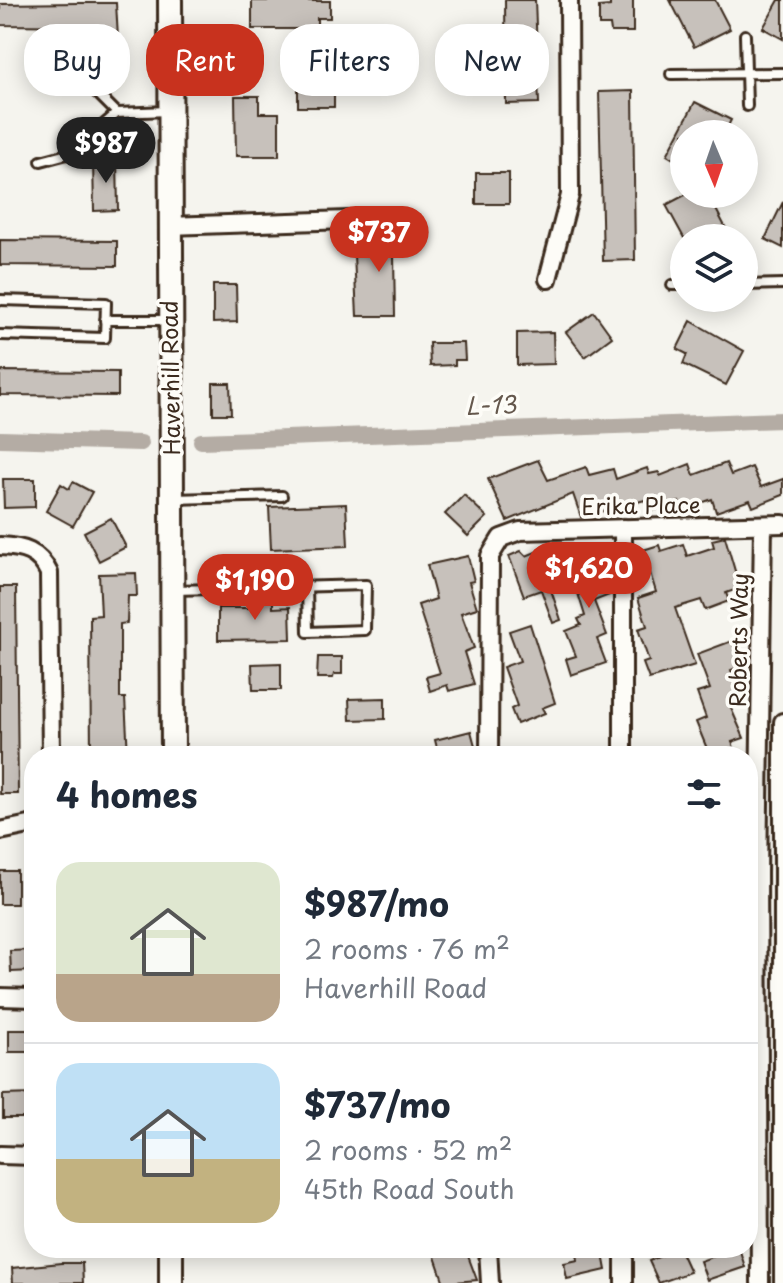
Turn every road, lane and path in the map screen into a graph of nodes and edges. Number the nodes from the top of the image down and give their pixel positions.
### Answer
1 (170, 0) edge
2 (569, 0) edge
3 (745, 35) dead end
4 (747, 73) junction
5 (783, 73) edge
6 (671, 74) dead end
7 (100, 96) edge
8 (747, 106) dead end
9 (169, 111) junction
10 (117, 113) junction
11 (41, 161) dead end
12 (348, 220) dead end
13 (168, 226) junction
14 (548, 279) dead end
15 (783, 284) edge
16 (758, 285) edge
17 (0, 300) edge
18 (105, 320) junction
19 (170, 320) junction
20 (0, 335) edge
21 (282, 496) dead end
22 (172, 499) junction
23 (783, 524) edge
24 (763, 525) junction
25 (623, 528) junction
26 (0, 546) edge
27 (307, 586) junction
28 (173, 590) junction
29 (783, 722) edge
30 (51, 746) edge
31 (173, 746) edge
32 (489, 746) edge
33 (623, 746) edge
34 (24, 827) edge
35 (0, 831) edge
36 (782, 869) edge
37 (758, 873) junction
38 (782, 890) edge
39 (0, 997) edge
40 (24, 998) edge
41 (0, 1155) edge
42 (24, 1156) edge
43 (171, 1258) edge
44 (489, 1258) edge
45 (624, 1258) edge
46 (171, 1283) edge
47 (490, 1283) edge
48 (624, 1283) edge
49 (760, 1283) edge
50 (783, 1283) edge

1 - 9 street, Haverhill Road
2 - 14 street
3 - 4 lane
4 - 5 lane
4 - 6 lane
4 - 8 lane
7 - 10 lane
9 - 10 lane
9 - 13 street, Haverhill Road
10 - 11 lane
12 - 13 street
13 - 19 street, Haverhill Road
15 - 16 lane
17 - 18 lane
18 - 19 lane
18 - 20 lane
19 - 22 street, Haverhill Road
21 - 22 lane
22 - 28 street, Haverhill Road
23 - 24 street, Erika Place
24 - 25 street, Erika Place
24 - 37 street, Roberts Way
25 - 32 street, Erika Place
25 - 33 street
26 - 30 street
27 - 27 lane
27 - 28 lane
28 - 31 street, Haverhill Road
29 - 36 street
34 - 35 street
36 - 37 street
36 - 38 street
37 - 38 street
37 - 49 street, Roberts Way
38 - 50 street
39 - 40 street
41 - 42 street
43 - 46 street
44 - 47 street
45 - 48 street

